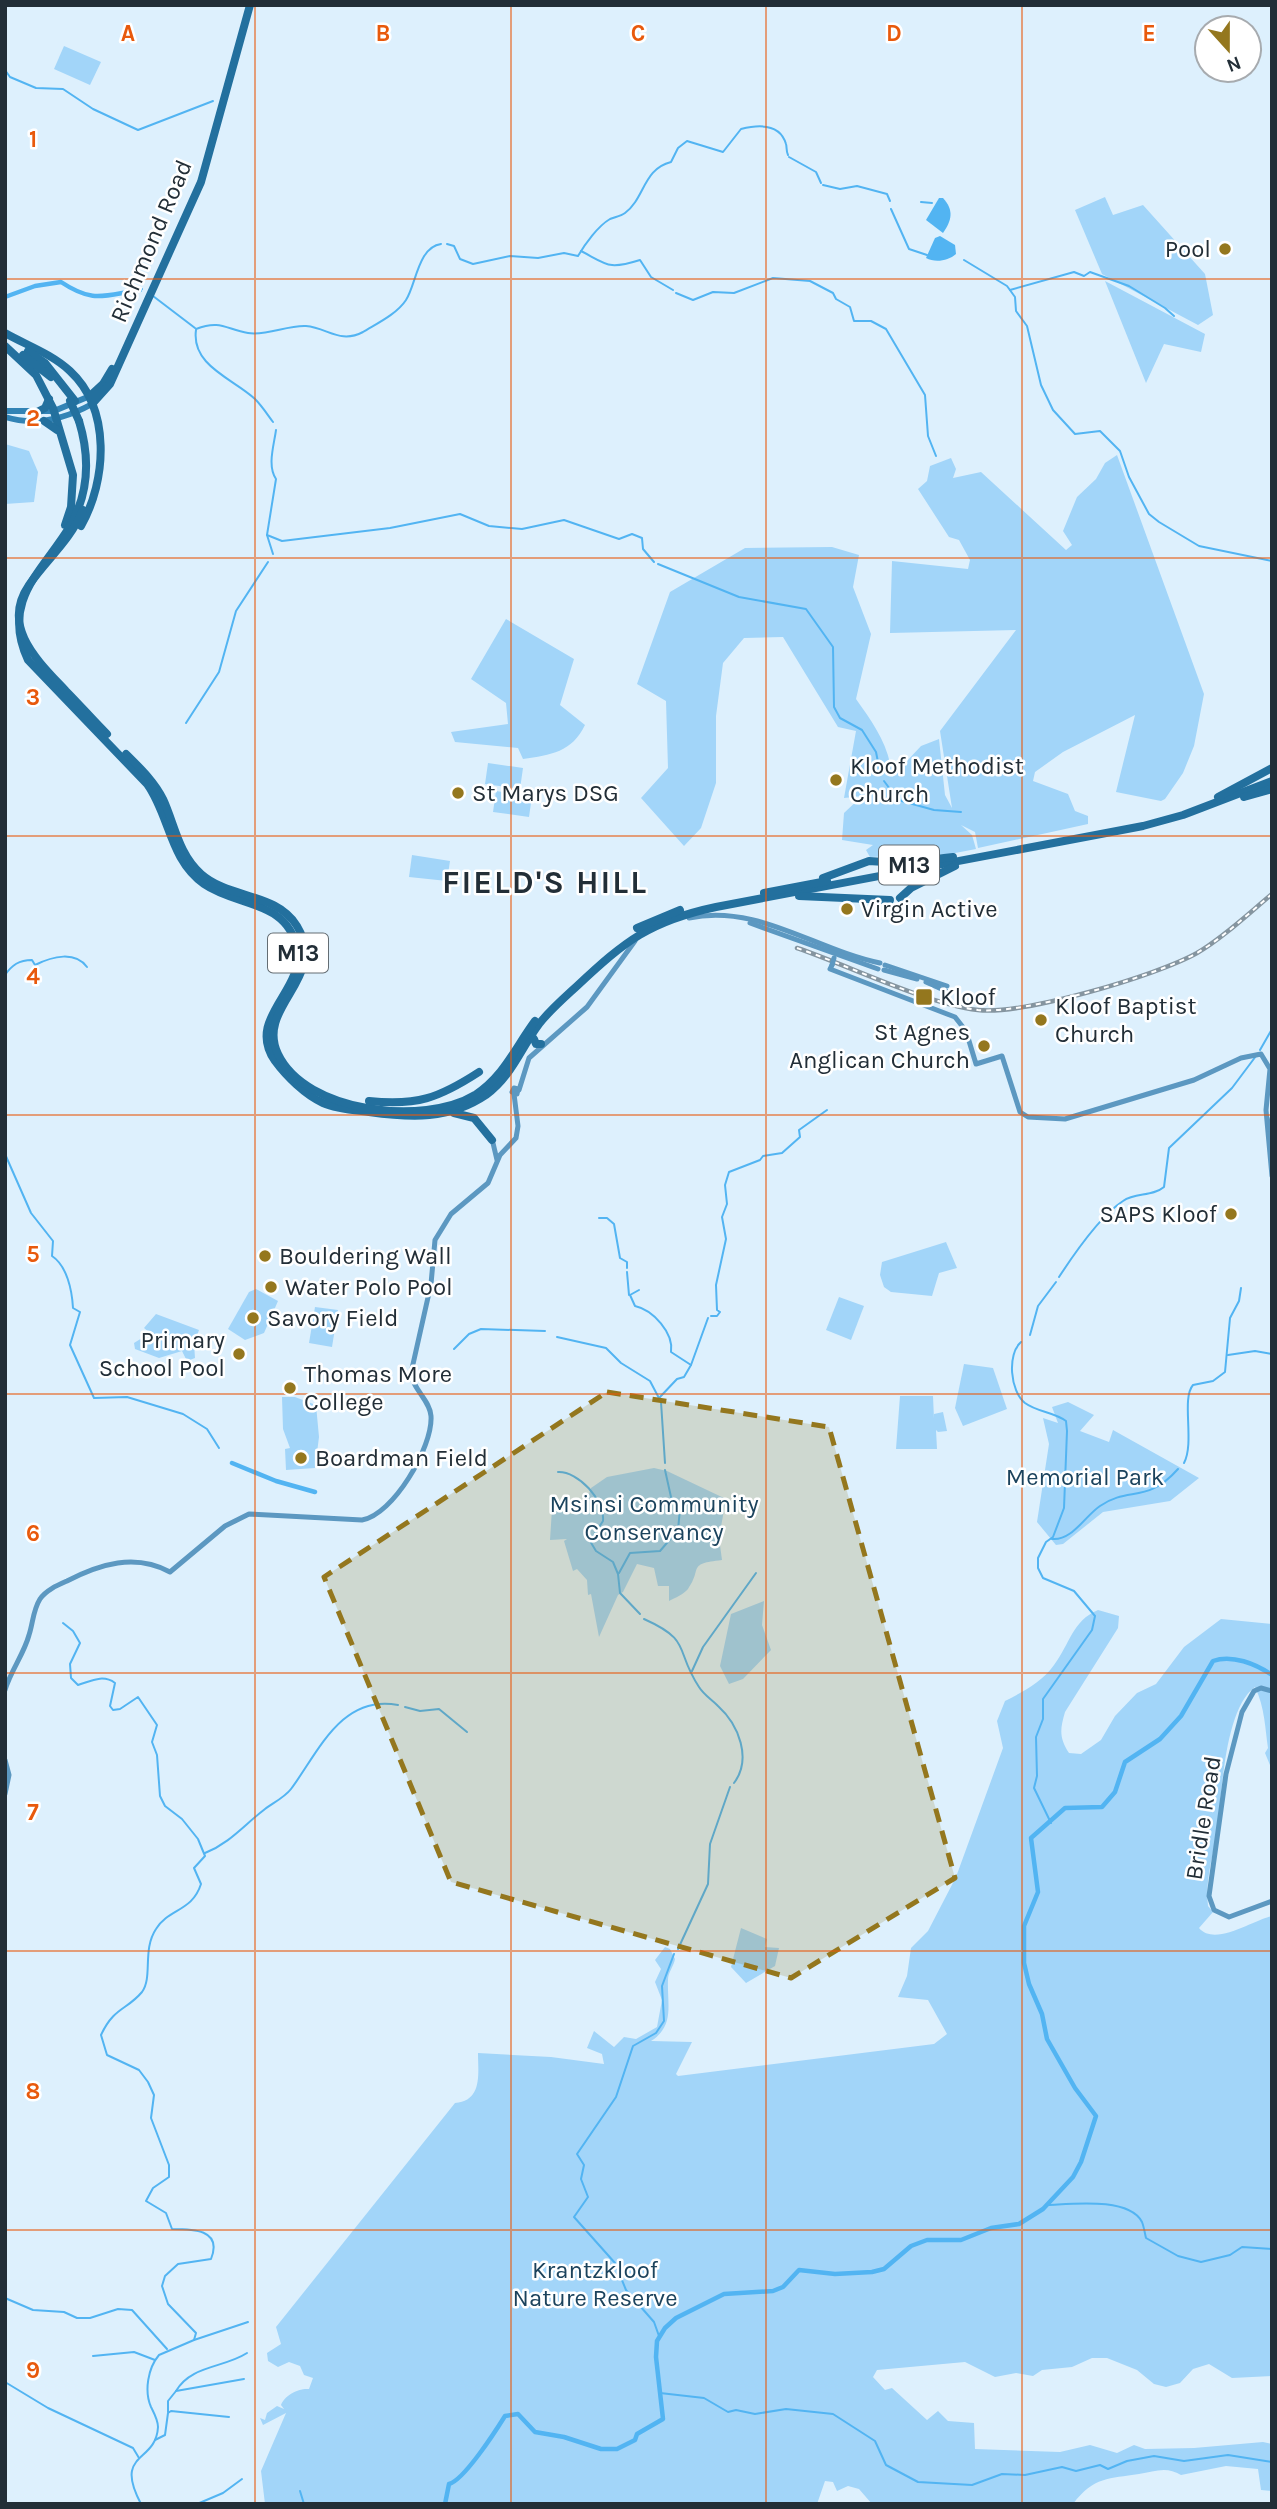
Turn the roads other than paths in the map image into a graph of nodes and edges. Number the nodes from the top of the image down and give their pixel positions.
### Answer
1 (248, 5) edge
2 (150, 324) dead end
3 (137, 325) junction
4 (5, 335) edge
5 (5, 344) edge
6 (84, 386) junction
7 (104, 388) junction
8 (49, 398) junction
9 (91, 400) junction
10 (73, 401) junction
11 (5, 411) edge
12 (35, 413) junction
13 (55, 415) junction
14 (96, 417) junction
15 (5, 418) edge
16 (81, 418) junction
17 (44, 421) junction
18 (62, 438) junction
19 (50, 551) junction
20 (45, 567) junction
21 (1272, 768) edge
22 (1272, 778) edge
23 (1272, 789) edge
24 (1218, 797) junction
25 (1172, 818) junction
26 (1002, 853) junction
27 (953, 857) junction
28 (793, 887) junction
29 (775, 896) junction
30 (900, 898) dead end
31 (890, 900) dead end
32 (778, 930) junction
33 (835, 956) junction
34 (882, 967) junction
35 (946, 988) dead end
36 (556, 1006) junction
37 (543, 1023) junction
38 (537, 1042) junction
39 (529, 1058) joint
40 (479, 1073) dead end
41 (503, 1080) junction
42 (309, 1086) junction
43 (1267, 1098) junction
44 (1272, 1110) edge
45 (443, 1114) junction
46 (1272, 1118) edge
47 (1268, 1132) junction
48 (492, 1142) junction
49 (509, 1145) junction
50 (502, 1153) junction
51 (497, 1162) junction
52 (1272, 1176) edge
53 (5, 1690) edge
54 (1272, 1691) edge
55 (5, 1760) edge
56 (5, 1794) edge
57 (1272, 1901) edge

1 - 3 highway, Richmond Road
1 - 7 highway, Richmond Road
2 - 3 highway
3 - 7 highway, Richmond Road
4 - 6 highway
4 - 10 highway, M13
5 - 8 highway
5 - 10 highway, M13
6 - 7 highway
6 - 9 highway
7 - 9 highway, Richmond Road
7 - 14 highway
8 - 12 highway
8 - 13 highway
9 - 13 main road, Richmond Road
9 - 14 highway
10 - 16 highway, M13, bridge
11 - 12 main road
12 - 13 main road
13 - 17 main road
13 - 18 highway
14 - 20 highway
15 - 17 main road
16 - 19 highway, M13
16 - 20 highway, M13
17 - 18 highway
18 - 19 highway
19 - 45 highway, M13
20 - 42 highway, M13
21 - 24 highway
22 - 24 highway, M13
22 - 25 highway, M13
23 - 25 highway
24 - 27 highway, M13
25 - 26 highway, M13
26 - 29 highway, M13
26 - 30 highway
27 - 28 highway, M13
27 - 28 highway
28 - 42 highway, M13
29 - 31 highway
29 - 36 highway, M13
32 - 33 main road
32 - 34 main road
32 - 38 main road
33 - 34 main road
33 - 43 main road, bridge
34 - 35 main road
36 - 37 highway, M13
36 - 41 highway, M13
37 - 38 highway
37 - 41 highway, M13
38 - 39 highway
39 - 49 main road
40 - 42 highway
41 - 45 highway, M13
43 - 44 main road
43 - 47 main road
45 - 48 highway
46 - 47 main road
47 - 52 main road
48 - 49 main road
48 - 50 main road
48 - 51 main road
49 - 50 main road
50 - 51 main road
51 - 53 main road
54 - 57 main road, Bridle Road
55 - 56 main road

